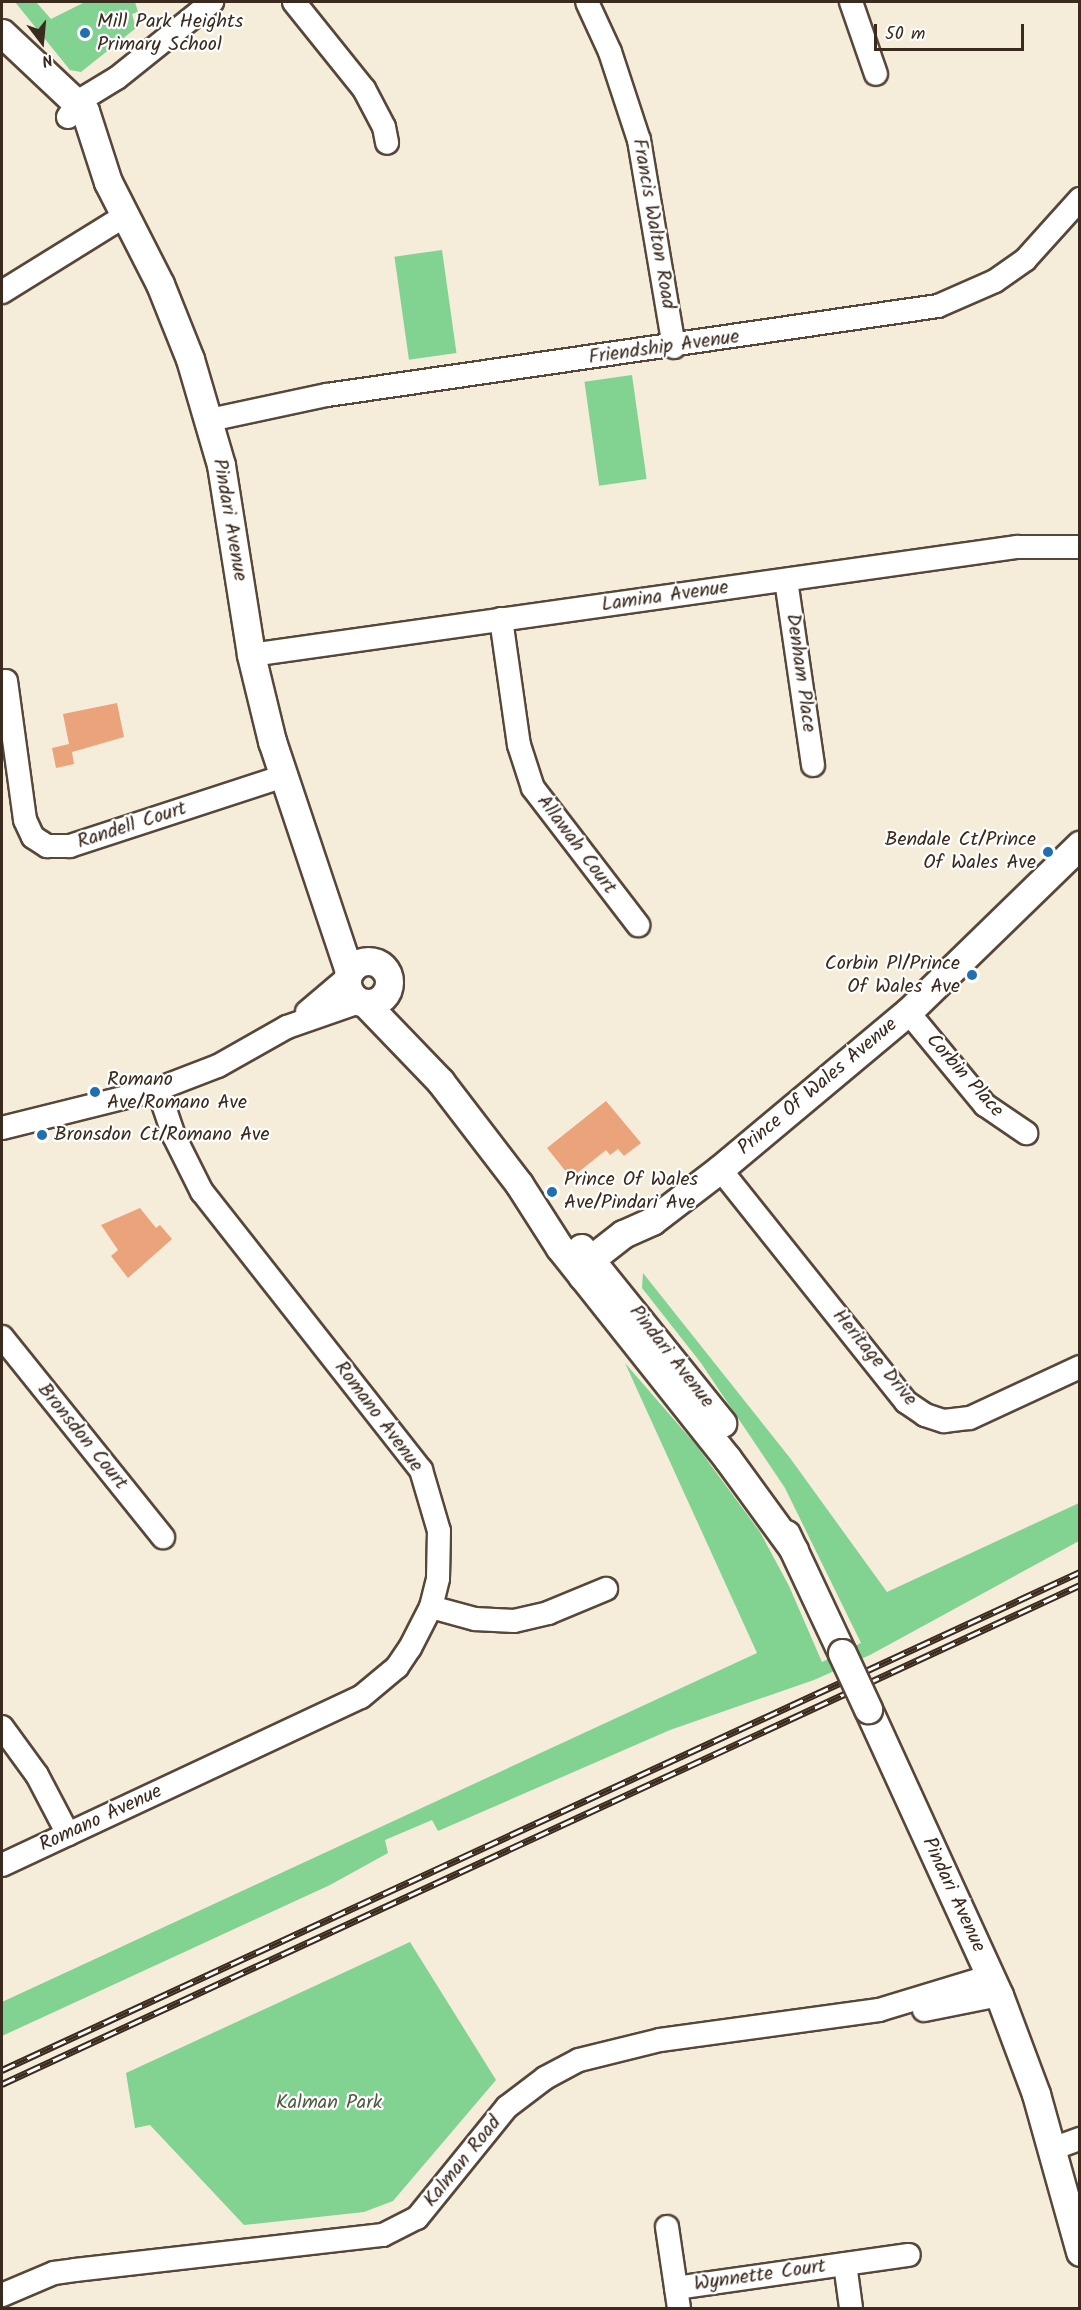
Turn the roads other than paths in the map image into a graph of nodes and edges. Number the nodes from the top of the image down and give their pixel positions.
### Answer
1 (212, 2) edge
2 (294, 2) edge
3 (587, 2) edge
4 (851, 2) edge
5 (8, 41) edge
6 (876, 74) dead end
7 (77, 110) junction
8 (387, 143) dead end
9 (1080, 199) edge
10 (126, 214) junction
11 (2, 292) edge
12 (674, 346) junction
13 (210, 420) junction
14 (1080, 547) edge
15 (786, 580) junction
16 (501, 619) junction
17 (251, 655) junction
18 (6, 681) dead end
19 (813, 765) dead end
20 (281, 777) junction
21 (1080, 845) edge
22 (638, 925) dead end
23 (363, 985) junction
24 (908, 1012) junction
25 (158, 1089) junction
26 (2, 1128) edge
27 (1026, 1133) dead end
28 (720, 1169) junction
29 (592, 1268) junction
30 (2, 1337) edge
31 (1080, 1367) edge
32 (163, 1537) dead end
33 (606, 1589) dead end
34 (431, 1607) junction
35 (2, 1727) edge
36 (68, 1834) junction
37 (2, 1865) edge
38 (995, 1985) junction
39 (1080, 2139) edge
40 (1052, 2149) junction
41 (667, 2227) dead end
42 (1080, 2252) edge
43 (909, 2255) dead end
44 (845, 2264) junction
45 (2, 2295) edge
46 (677, 2298) edge
47 (851, 2308) edge

1 - 7 street
2 - 8 street
3 - 12 street, Francis Walton Road
4 - 6 street
5 - 7 street, Pindari Avenue
7 - 10 street, Pindari Avenue
9 - 12 street, Friendship Avenue
10 - 11 street
10 - 13 street, Pindari Avenue
12 - 13 street, Friendship Avenue
13 - 17 street, Pindari Avenue
14 - 15 street, Lamina Avenue
15 - 16 street, Lamina Avenue
15 - 19 street, Denham Place
16 - 17 street, Lamina Avenue
16 - 22 street, Allawah Court
17 - 20 street, Pindari Avenue
18 - 20 street, Randell Court
20 - 23 street, Pindari Avenue
21 - 24 street, Prince Of Wales Avenue
23 - 25 street
23 - 29 street, Pindari Avenue
24 - 27 street, Corbin Place
24 - 28 street, Prince Of Wales Avenue
25 - 26 street
25 - 34 street, Romano Avenue
28 - 29 street, Prince Of Wales Avenue
28 - 31 street, Heritage Drive
29 - 38 street, Pindari Avenue, bridge
30 - 32 street, Bronsdon Court
33 - 34 street
34 - 36 street, Romano Avenue
35 - 36 street
36 - 37 street, Romano Avenue
38 - 40 street, Pindari Avenue
38 - 45 street, Kalman Road
39 - 40 street
40 - 42 street, Pindari Avenue
41 - 46 street, Wynnette Court
43 - 44 street, Wynnette Court
44 - 46 street, Wynnette Court
44 - 47 street, Wynnette Court

